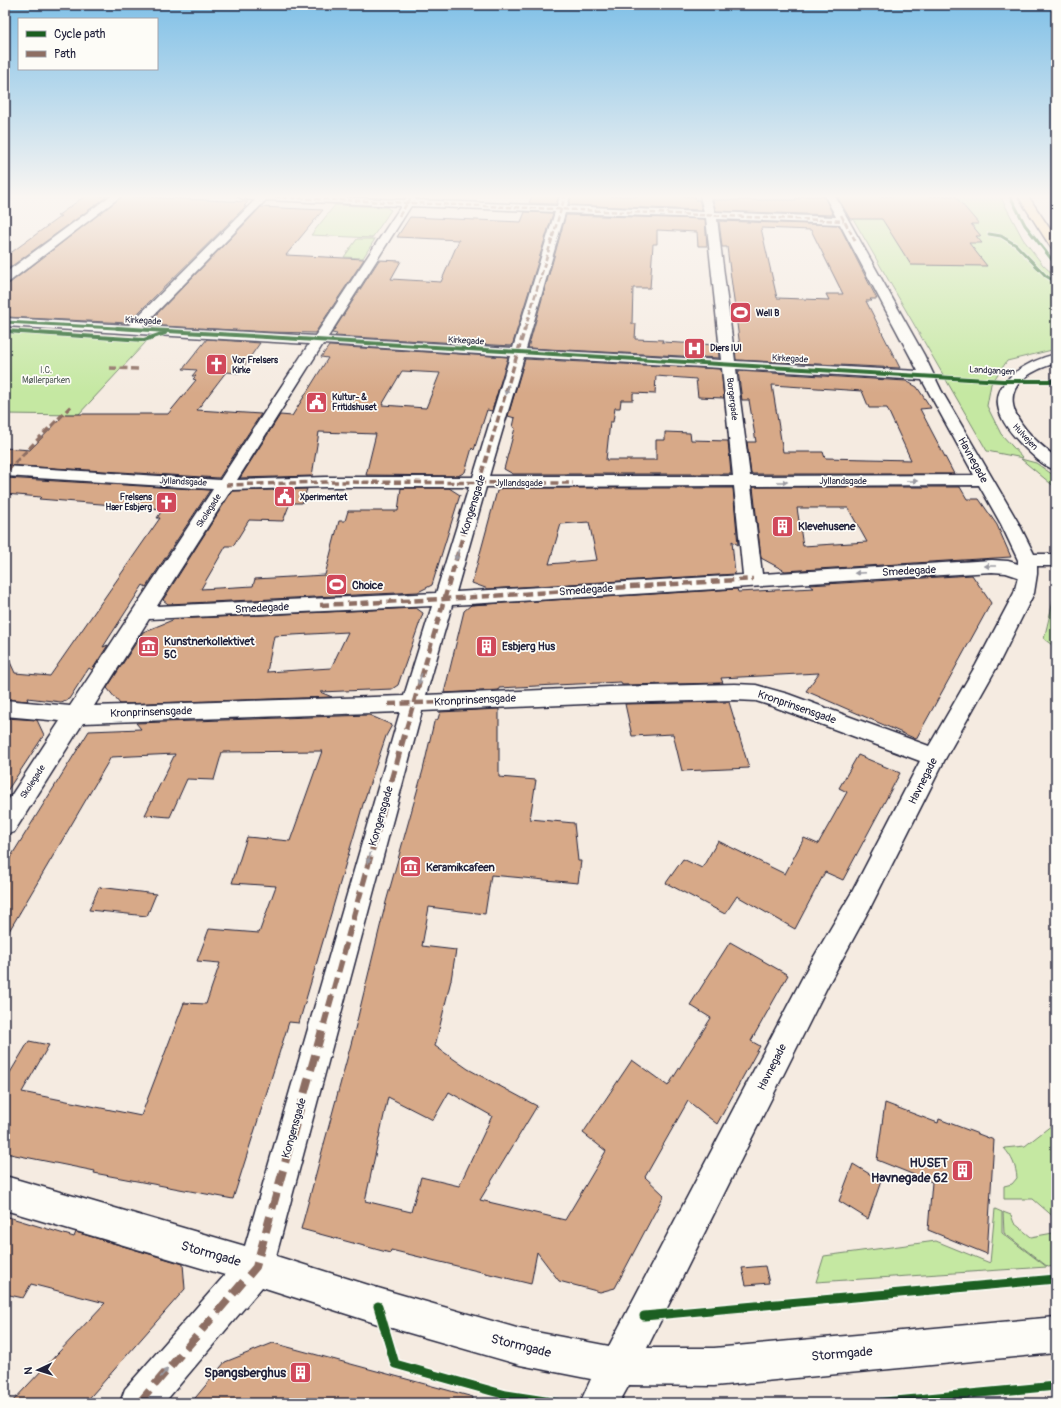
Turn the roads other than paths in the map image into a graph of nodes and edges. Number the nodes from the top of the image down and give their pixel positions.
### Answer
1 (28, 262) edge
2 (199, 262) edge
3 (369, 262) edge
4 (540, 262) edge
5 (716, 262) edge
6 (867, 262) edge
7 (5, 279) edge
8 (5, 322) edge
9 (133, 329) junction
10 (318, 340) junction
11 (506, 352) junction
12 (1056, 358) edge
13 (728, 365) junction
14 (927, 376) junction
15 (1056, 465) edge
16 (5, 471) edge
17 (985, 480) junction
18 (743, 482) junction
19 (480, 483) junction
20 (226, 485) junction
21 (1056, 560) edge
22 (1028, 567) junction
23 (753, 579) junction
24 (444, 599) junction
25 (143, 613) junction
26 (413, 703) junction
27 (5, 708) edge
28 (77, 714) junction
29 (934, 757) junction
30 (5, 825) edge
31 (5, 1193) edge
32 (256, 1267) junction
33 (1056, 1335) edge
34 (617, 1366) junction
35 (139, 1403) edge
36 (599, 1403) edge

1 - 7 street
2 - 9 street
3 - 10 street, Skolegade
4 - 11 street, Kongensgade
5 - 13 street, Borgergade
6 - 14 street, Havnegade
8 - 9 street, Kirkegade
9 - 10 street, Kirkegade
10 - 11 street, Kirkegade
10 - 20 street, Skolegade
11 - 13 street, Kirkegade
11 -> 19 street, Kongensgade
12 - 15 street, Hulvejen
13 - 14 street, Kirkegade
13 - 18 street, Borgergade
14 - 17 street, Havnegade
16 - 20 street, Jyllandsgade
18 -> 17 street, Jyllandsgade
17 - 22 street, Havnegade
18 - 19 street, Jyllandsgade
18 - 23 street, Borgergade
19 - 20 street, Jyllandsgade
19 -> 24 street, Kongensgade
20 - 25 street, Skolegade
21 - 22 street
22 -> 23 street, Smedegade
22 - 29 street, Havnegade
23 - 24 street, Smedegade
24 - 25 street, Smedegade
24 -> 26 street, Kongensgade
25 - 28 street, Skolegade
26 - 28 street, Kronprinsensgade
26 - 29 street, Kronprinsensgade
26 -> 32 street, Kongensgade
27 - 28 street, Kronprinsensgade
28 - 30 street, Skolegade
29 - 34 street, Havnegade
31 - 32 street, Stormgade
32 - 34 street, Stormgade
35 -> 32 street, Kongensgade
33 - 34 street, Stormgade
34 - 36 street, Havnegade

